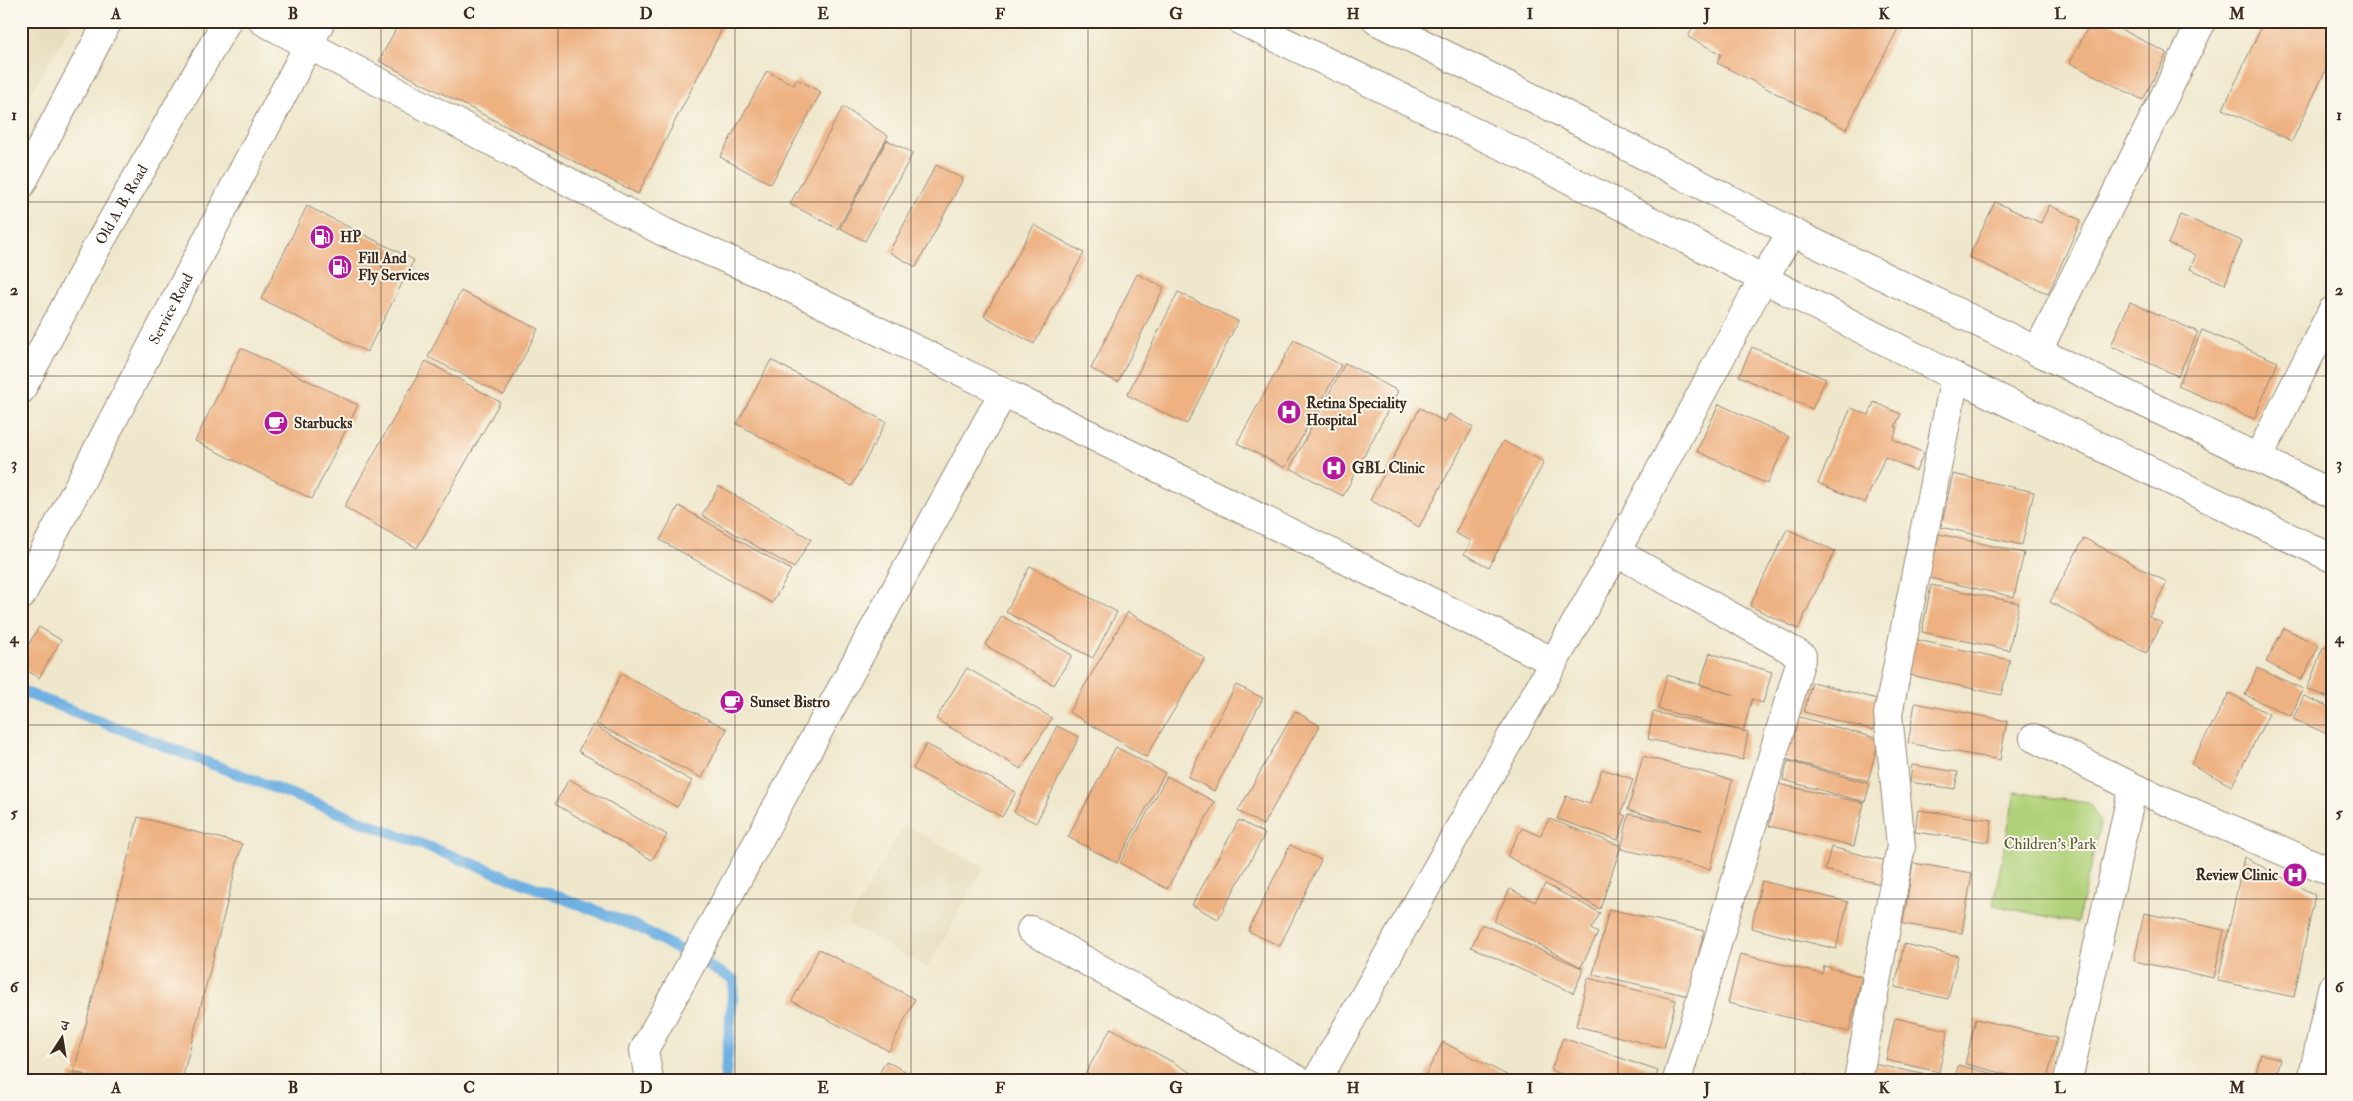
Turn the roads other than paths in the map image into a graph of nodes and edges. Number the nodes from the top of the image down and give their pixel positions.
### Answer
1 (108, 21) edge
2 (227, 21) edge
3 (263, 21) edge
4 (321, 21) edge
5 (1241, 21) edge
6 (1377, 21) edge
7 (2202, 21) edge
8 (308, 47) junction
9 (21, 185) edge
10 (1792, 232) junction
11 (1764, 277) junction
12 (2332, 311) edge
13 (2038, 352) junction
14 (1955, 377) junction
15 (21, 390) edge
16 (1003, 393) junction
17 (2258, 458) junction
18 (2332, 494) edge
19 (1616, 552) junction
20 (2332, 558) edge
21 (22, 591) edge
22 (1554, 662) junction
23 (2034, 738) dead end
24 (2133, 787) junction
25 (2332, 872) edge
26 (1031, 930) dead end
27 (2332, 988) edge
28 (649, 1080) edge
29 (1298, 1080) edge
30 (1317, 1080) edge
31 (1677, 1080) edge
32 (1858, 1080) edge
33 (2068, 1080) edge
34 (2312, 1080) edge

1 - 9 street
2 - 15 street, Old A. B. Road
3 - 8 street
4 - 8 street, Service Road
5 - 11 street
6 - 10 street
7 - 13 street
8 - 16 street
8 - 21 street, Service Road
10 - 11 street
10 - 13 street
11 - 14 street
11 - 19 street
12 - 17 street
13 - 17 street
14 - 20 street
14 - 32 street
16 - 22 street
16 - 28 street
17 - 18 street
19 - 22 street
19 - 31 street
22 - 30 street
23 - 24 street
24 - 25 street
24 - 33 street
26 - 29 street
27 - 34 street

